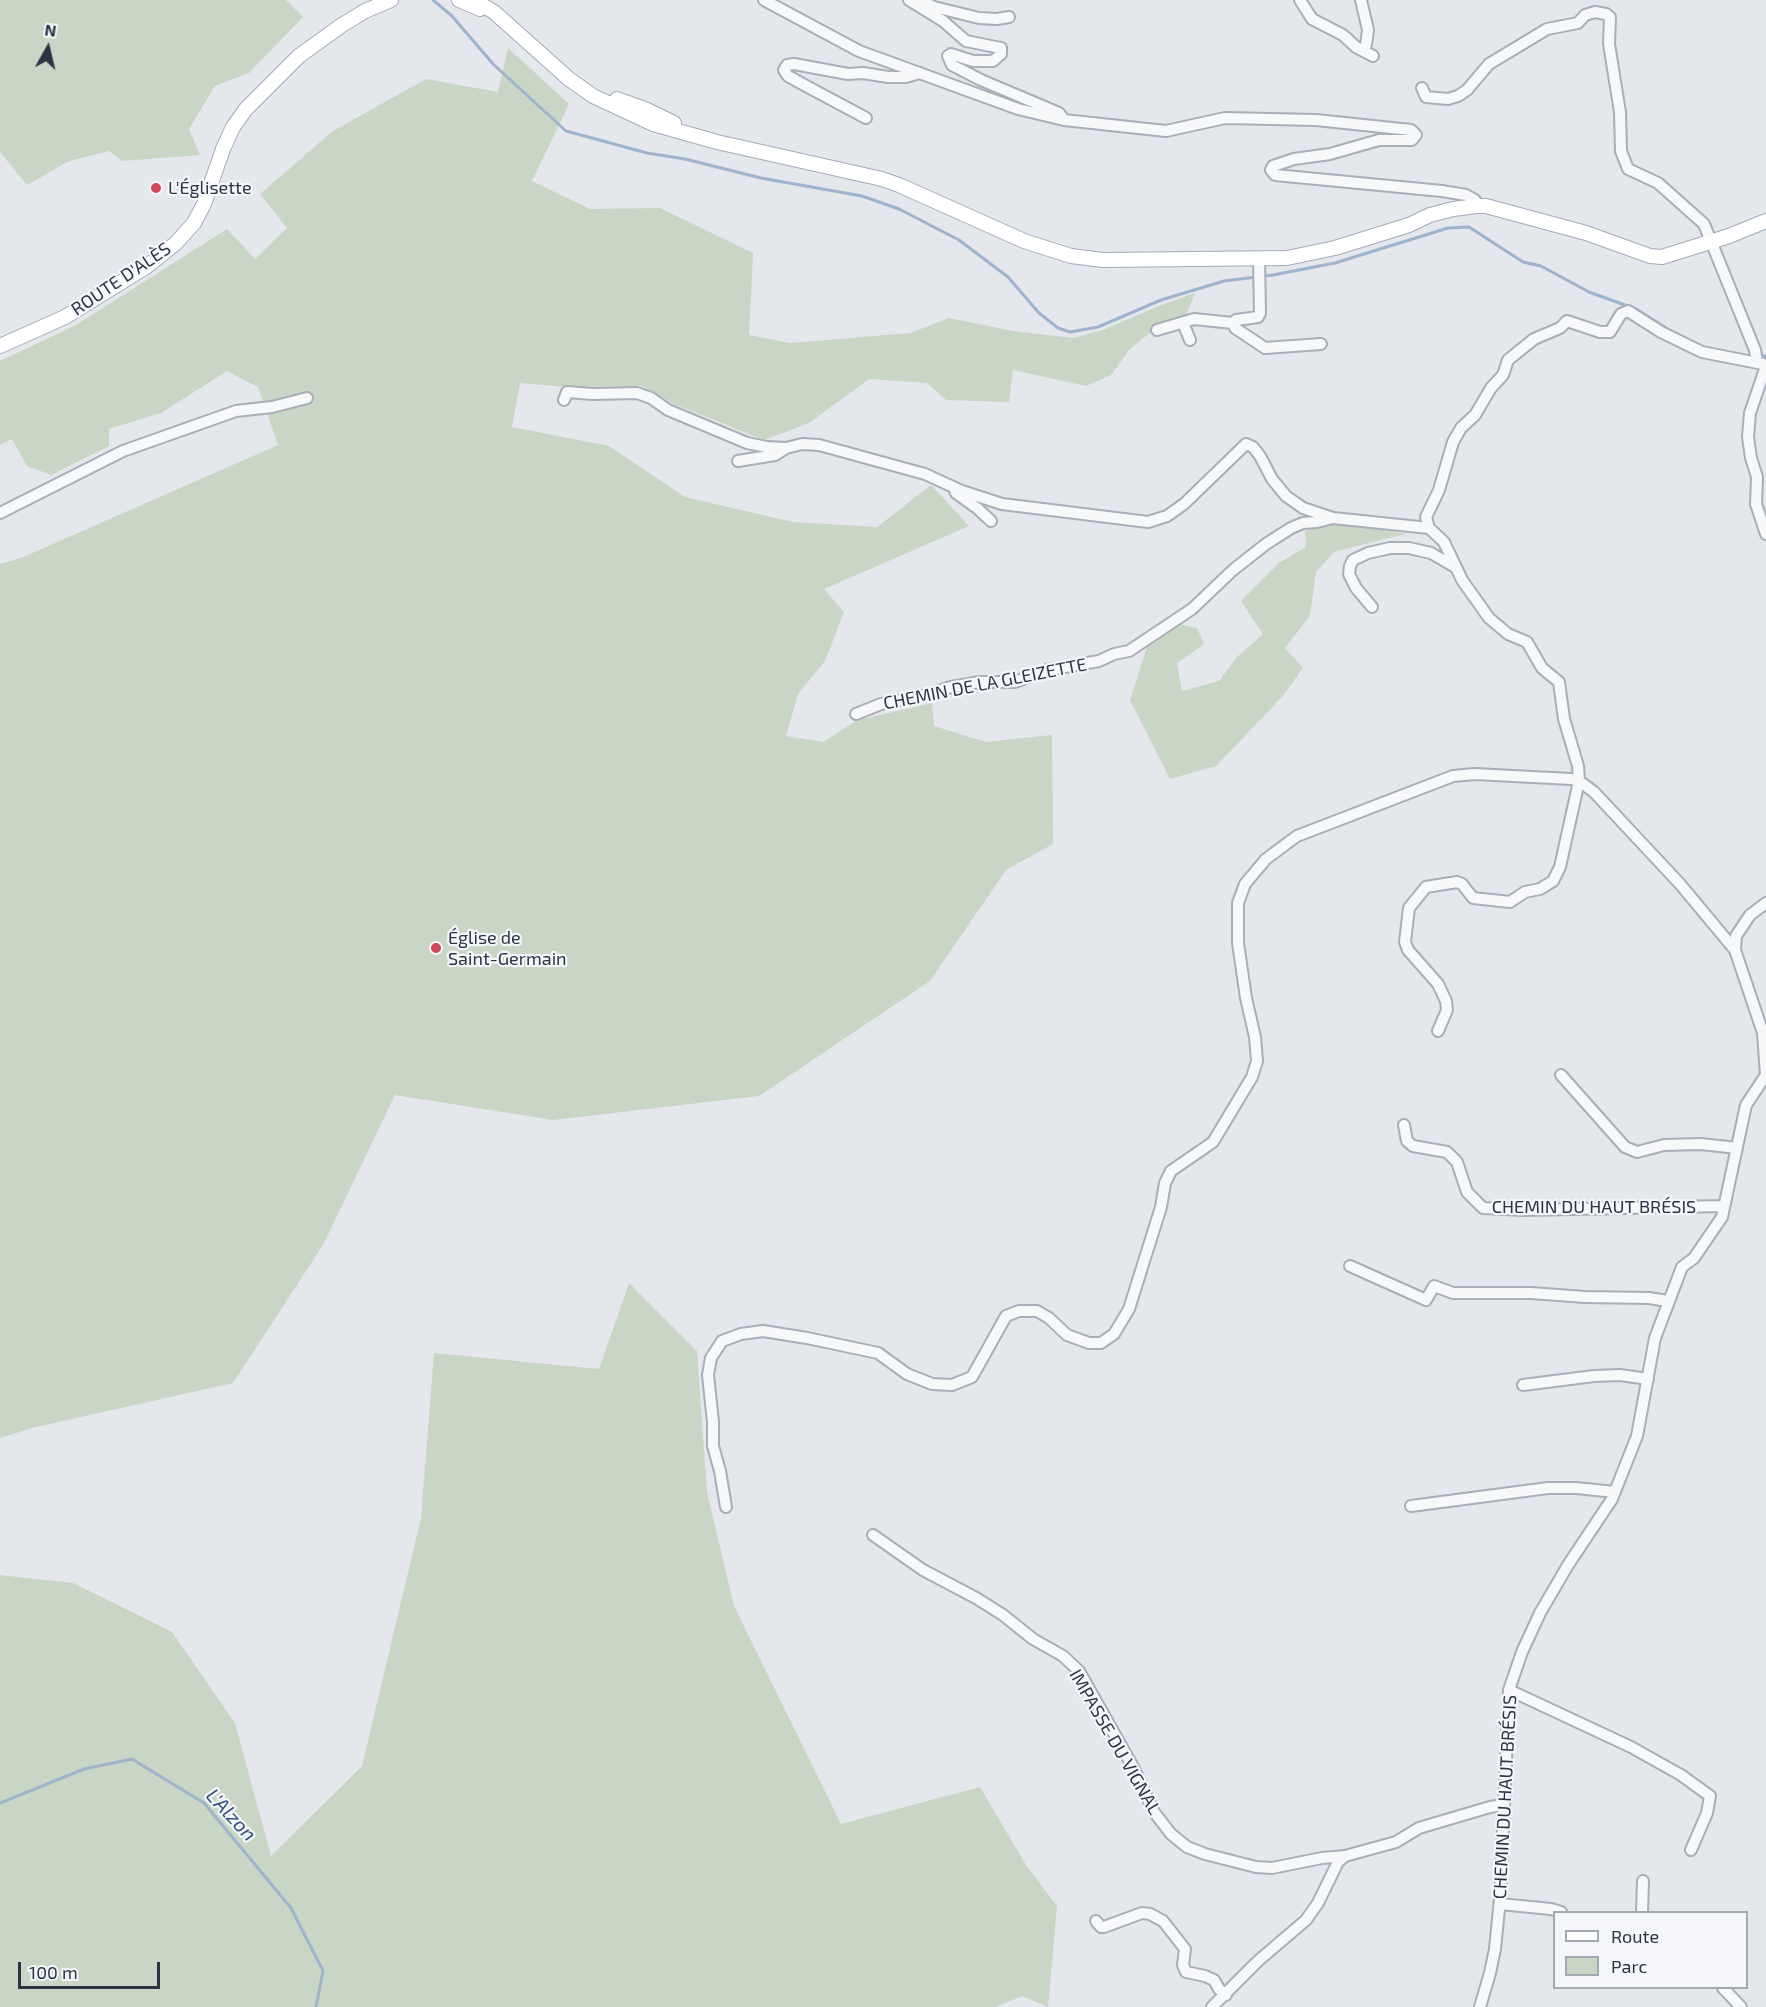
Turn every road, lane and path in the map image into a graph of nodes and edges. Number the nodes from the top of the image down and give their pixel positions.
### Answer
1 (374, 0) edge
2 (391, 0) edge
3 (459, 0) edge
4 (473, 0) edge
5 (764, 0) edge
6 (910, 0) edge
7 (1300, 0) edge
8 (1361, 0) edge
9 (1009, 17) dead end
10 (503, 20) junction
11 (342, 25) junction
12 (1362, 50) junction
13 (1373, 56) dead end
14 (920, 73) junction
15 (1422, 88) dead end
16 (866, 118) dead end
17 (1064, 120) junction
18 (1477, 206) junction
19 (1766, 221) edge
20 (1549, 224) junction
21 (1409, 225) junction
22 (1711, 241) junction
23 (1259, 264) junction
24 (1183, 322) junction
25 (1233, 323) junction
26 (1157, 330) dead end
27 (1190, 340) dead end
28 (1321, 344) dead end
29 (0, 346) edge
30 (1757, 362) junction
31 (307, 398) dead end
32 (564, 400) dead end
33 (786, 448) junction
34 (738, 461) dead end
35 (954, 487) junction
36 (0, 513) edge
37 (1333, 518) junction
38 (991, 521) dead end
39 (1429, 528) junction
40 (1766, 534) edge
41 (1455, 567) junction
42 (1372, 607) dead end
43 (856, 714) dead end
44 (1579, 781) junction
45 (1766, 903) edge
46 (1735, 950) junction
47 (1438, 1031) dead end
48 (1561, 1075) dead end
49 (1766, 1076) edge
50 (1404, 1125) dead end
51 (1737, 1148) junction
52 (1724, 1206) junction
53 (1350, 1266) dead end
54 (1668, 1301) junction
55 (1648, 1379) junction
56 (1523, 1385) dead end
57 (1615, 1492) junction
58 (1411, 1506) dead end
59 (726, 1508) dead end
60 (873, 1535) dead end
61 (1509, 1690) junction
62 (1504, 1805) junction
63 (1691, 1850) dead end
64 (1345, 1856) junction
65 (1644, 1881) dead end
66 (1500, 1904) junction
67 (1556, 1911) edge
68 (1642, 1911) edge
69 (1096, 1921) dead end
70 (1724, 1989) edge
71 (1226, 1995) junction
72 (1212, 2007) edge
73 (1480, 2007) edge
74 (1741, 2007) edge

1 - 11 main road
2 - 11 main road
3 - 10 main road
4 - 10 main road
5 - 14 street
6 - 9 street
6 - 17 street
7 - 12 street
8 - 12 street
10 - 23 main road
11 - 29 main road, ROUTE D'ALÈS
12 - 13 street
14 - 16 street
14 - 17 street
15 - 22 street
17 - 18 street
18 - 20 main road
18 - 21 main road
19 - 22 main road
20 - 21 main road
20 - 22 main road
21 - 23 main road
22 - 30 street
23 - 25 street
24 - 25 street
24 - 26 street
24 - 27 street
25 - 28 street
30 - 39 street
30 - 40 street
31 - 36 street
32 - 33 street
33 - 34 street
33 - 35 street
35 - 37 street
35 - 38 street
37 - 39 street, CHEMIN DE LA GLEIZETTE
37 - 43 street, CHEMIN DE LA GLEIZETTE
39 - 41 street
41 - 42 street
41 - 44 street
44 - 46 street
44 - 47 street
44 - 59 street
45 - 46 street
46 - 49 street, CHEMIN DU HAUT BRÉSIS
48 - 51 street
49 - 51 street, CHEMIN DU HAUT BRÉSIS
50 - 52 street, CHEMIN DU HAUT BRÉSIS
51 - 52 street, CHEMIN DU HAUT BRÉSIS
52 - 54 street, CHEMIN DU HAUT BRÉSIS
53 - 54 street
54 - 55 street, CHEMIN DU HAUT BRÉSIS
55 - 56 street
55 - 57 street, CHEMIN DU HAUT BRÉSIS
57 - 58 street
57 - 61 street, CHEMIN DU HAUT BRÉSIS
60 - 64 street, IMPASSE DU VIGNAL
61 - 62 street, CHEMIN DU HAUT BRÉSIS
61 - 63 street
62 - 64 street, IMPASSE DU VIGNAL
62 - 66 street, CHEMIN DU HAUT BRÉSIS
64 - 71 street
65 - 68 street
66 - 67 street
66 - 73 street, CHEMIN DU HAUT BRÉSIS
69 - 71 street
70 - 74 street
71 - 72 street

